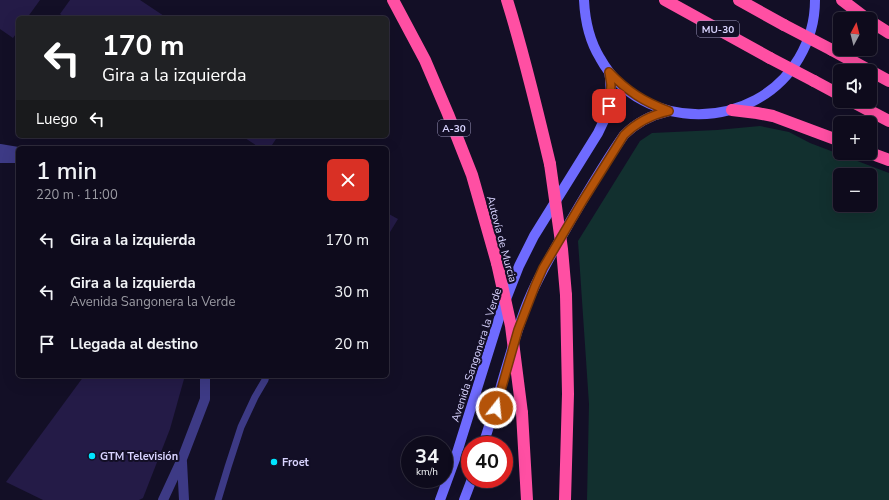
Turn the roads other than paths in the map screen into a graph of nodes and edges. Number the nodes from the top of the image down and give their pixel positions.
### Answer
1 (393, 0) edge
2 (508, 0) edge
3 (584, 0) edge
4 (665, 0) edge
5 (739, 0) edge
6 (815, 0) edge
7 (842, 0) edge
8 (858, 12) edge
9 (877, 25) edge
10 (889, 33) edge
11 (609, 72) junction
12 (889, 81) edge
13 (833, 92) edge
14 (864, 108) edge
15 (732, 110) junction
16 (669, 111) junction
17 (889, 121) edge
18 (833, 138) edge
19 (0, 149) edge
20 (16, 152) edge
21 (877, 156) edge
22 (0, 158) edge
23 (16, 158) edge
24 (889, 160) edge
25 (206, 378) edge
26 (266, 378) edge
27 (486, 436) edge
28 (182, 459) junction
29 (469, 488) edge
30 (164, 500) edge
31 (184, 500) edge
32 (218, 500) edge
33 (440, 500) edge
34 (464, 500) edge
35 (527, 500) edge
36 (565, 500) edge

1 - 35 highway, Autovía de Murcia / A-30, bridge
2 - 36 highway, bridge
3 - 11 street
4 - 13 highway, MU-30, bridge
5 - 12 highway, bridge
6 - 15 street
7 - 8 highway
9 - 10 highway
11 - 16 street
11 - 33 street, Avenida Sangonera la Verde
14 - 17 highway
15 - 16 street
15 - 18 highway
16 - 27 street
19 - 20 street
21 - 24 highway
22 - 23 street
25 - 28 street
26 - 32 lane
28 - 30 street
28 - 31 street
29 - 34 street

